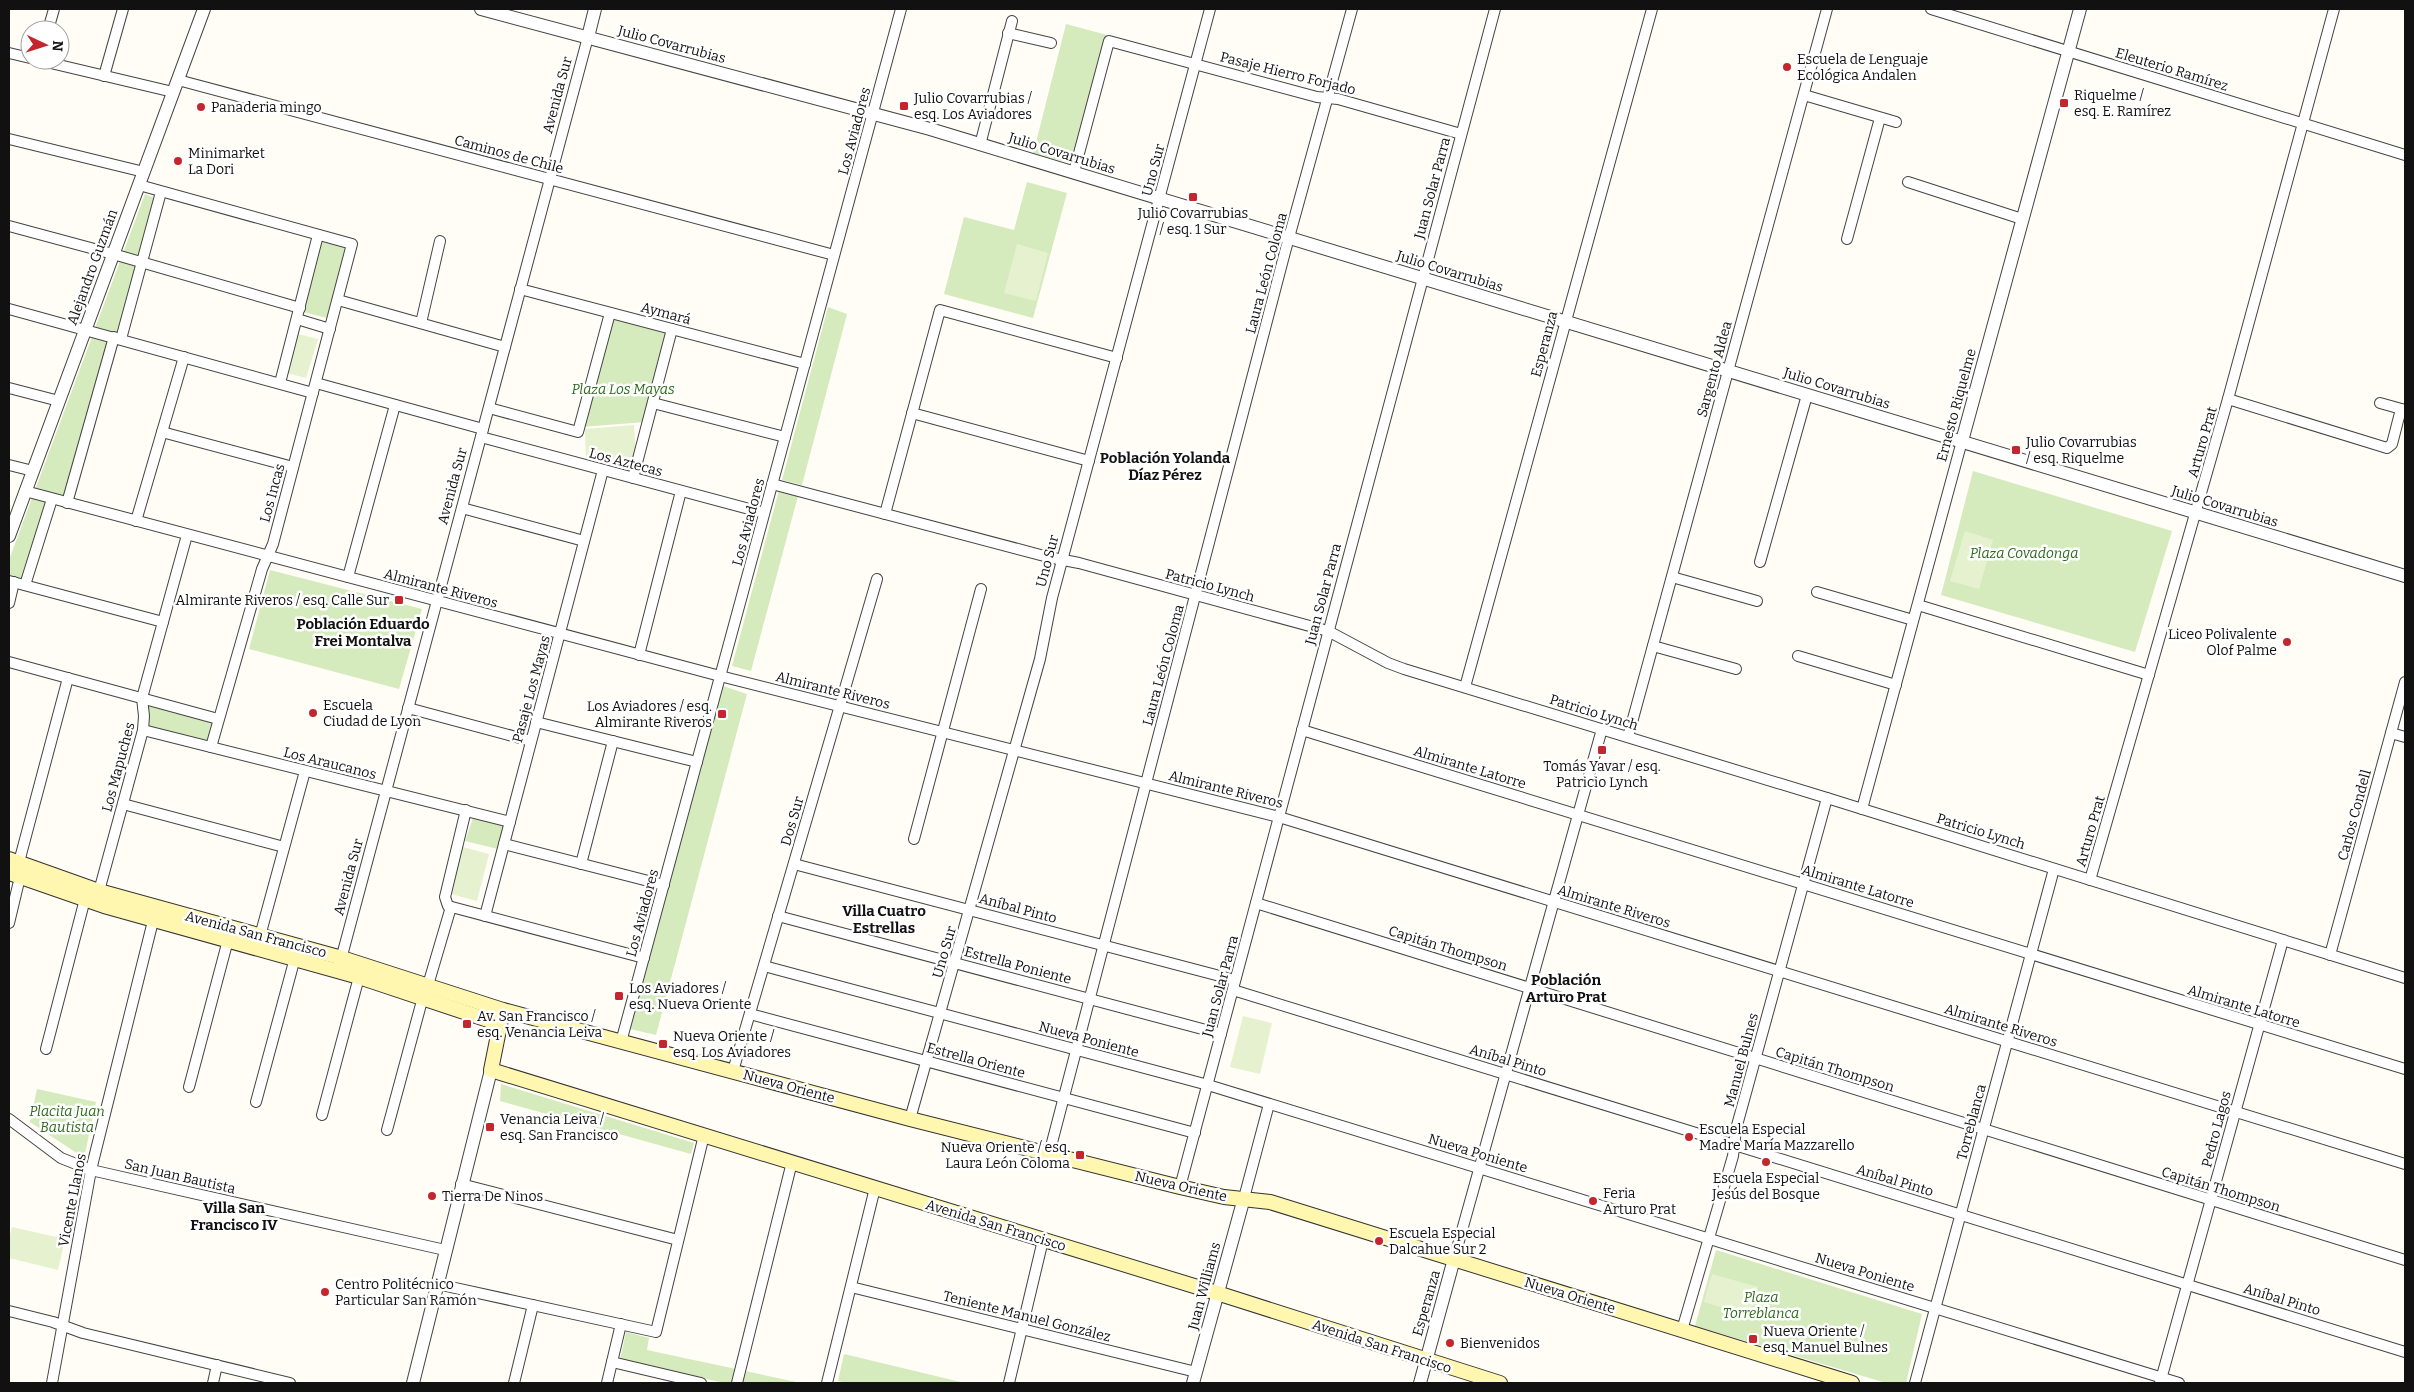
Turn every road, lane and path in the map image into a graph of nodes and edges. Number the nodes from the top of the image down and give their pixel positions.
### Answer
1 (123, 9) edge
2 (204, 9) edge
3 (481, 9) edge
4 (595, 9) edge
5 (901, 9) edge
6 (1210, 9) edge
7 (1352, 9) edge
8 (1495, 9) edge
9 (1652, 9) edge
10 (1828, 9) edge
11 (1931, 9) edge
12 (2080, 9) edge
13 (2334, 9) edge
14 (1012, 21) dead end
15 (1008, 33) junction
16 (588, 37) junction
17 (1051, 43) dead end
18 (2068, 51) junction
19 (1196, 64) junction
20 (70, 68) edge
21 (104, 76) junction
22 (178, 80) junction
23 (173, 92) junction
24 (1804, 95) junction
25 (1327, 98) junction
26 (872, 114) junction
27 (1880, 118) junction
28 (1896, 122) dead end
29 (2304, 124) junction
30 (1461, 134) junction
31 (9, 139) edge
32 (980, 144) junction
33 (2405, 155) edge
34 (144, 172) junction
35 (1074, 172) junction
36 (550, 179) junction
37 (1908, 182) dead end
38 (139, 186) junction
39 (161, 192) junction
40 (1160, 198) junction
41 (2022, 219) junction
42 (9, 226) edge
43 (318, 235) junction
44 (1289, 238) junction
45 (1847, 239) dead end
46 (440, 241) dead end
47 (113, 254) junction
48 (834, 255) junction
49 (143, 262) junction
50 (1421, 278) junction
51 (520, 290) junction
52 (338, 300) junction
53 (300, 308) junction
54 (9, 309) edge
55 (610, 313) junction
56 (297, 319) junction
57 (1565, 322) junction
58 (421, 323) junction
59 (85, 329) junction
60 (330, 329) junction
61 (672, 329) junction
62 (118, 338) junction
63 (505, 347) junction
64 (184, 356) junction
65 (1116, 358) junction
66 (805, 364) junction
67 (1728, 371) junction
68 (280, 383) junction
69 (9, 388) edge
70 (314, 388) junction
71 (1807, 394) junction
72 (2228, 399) junction
73 (59, 401) junction
74 (653, 403) junction
75 (2380, 403) dead end
76 (395, 405) junction
77 (488, 408) junction
78 (2403, 410) edge
79 (912, 413) junction
80 (162, 432) junction
81 (482, 433) junction
82 (785, 437) junction
83 (1962, 441) junction
84 (1089, 461) junction
85 (9, 465) edge
86 (293, 467) junction
87 (603, 470) junction
88 (33, 471) junction
89 (633, 478) junction
90 (772, 484) junction
91 (25, 491) junction
92 (682, 491) junction
93 (52, 499) junction
94 (67, 503) junction
95 (462, 508) junction
96 (764, 513) junction
97 (2196, 513) junction
98 (885, 514) junction
99 (136, 521) junction
100 (187, 535) junction
101 (9, 536) edge
102 (584, 541) junction
103 (268, 556) junction
104 (1062, 560) junction
105 (1760, 562) dead end
106 (2405, 576) edge
107 (348, 577) junction
108 (1672, 577) junction
109 (877, 579) dead end
110 (12, 581) edge
111 (25, 585) junction
112 (981, 589) dead end
113 (1817, 592) dead end
114 (1196, 595) junction
115 (437, 601) junction
116 (1757, 601) dead end
117 (9, 604) edge
118 (1918, 605) junction
119 (1913, 620) junction
120 (163, 622) junction
121 (1328, 631) junction
122 (560, 634) junction
123 (1653, 646) junction
124 (639, 654) junction
125 (1798, 656) dead end
126 (9, 662) edge
127 (1736, 669) dead end
128 (2149, 675) junction
129 (720, 676) junction
130 (68, 678) junction
131 (2405, 682) edge
132 (1896, 685) junction
133 (1465, 687) junction
134 (142, 698) junction
135 (840, 706) junction
136 (408, 708) junction
137 (218, 719) junction
138 (536, 722) junction
139 (1602, 729) junction
140 (143, 730) junction
141 (1302, 730) junction
142 (942, 732) junction
143 (2391, 733) junction
144 (1628, 737) junction
145 (2405, 737) edge
146 (531, 741) junction
147 (614, 741) junction
148 (211, 747) junction
149 (1015, 750) junction
150 (697, 762) junction
151 (305, 771) junction
152 (1146, 783) junction
153 (386, 791) junction
154 (1827, 798) junction
155 (123, 804) junction
156 (1862, 809) junction
157 (466, 810) junction
158 (1578, 814) junction
159 (1279, 817) junction
160 (510, 822) junction
161 (914, 839) dead end
162 (504, 844) junction
163 (284, 848) junction
164 (14, 860) edge
165 (582, 864) junction
166 (794, 864) junction
167 (2054, 869) junction
168 (14, 875) edge
169 (2090, 880) junction
170 (1803, 883) junction
171 (664, 885) junction
172 (99, 891) junction
173 (85, 899) junction
174 (1554, 901) junction
175 (1256, 903) junction
176 (448, 905) junction
177 (970, 910) junction
178 (155, 914) junction
179 (485, 916) junction
180 (778, 916) junction
181 (9, 923) edge
182 (260, 936) junction
183 (228, 940) junction
184 (2283, 940) junction
185 (1104, 945) junction
186 (2030, 954) junction
187 (2330, 955) junction
188 (295, 958) junction
189 (644, 958) junction
190 (955, 963) junction
191 (340, 964) junction
192 (764, 966) junction
193 (1779, 971) junction
194 (359, 977) junction
195 (2405, 978) edge
196 (1234, 985) junction
197 (1530, 988) junction
198 (426, 991) junction
199 (1090, 999) junction
200 (941, 1013) junction
201 (750, 1014) junction
202 (502, 1017) junction
203 (2259, 1025) junction
204 (1221, 1034) junction
205 (2007, 1041) junction
206 (621, 1042) junction
207 (46, 1049) dead end
208 (1077, 1050) junction
209 (1756, 1058) junction
210 (927, 1062) junction
211 (2405, 1069) edge
212 (491, 1070) junction
213 (733, 1071) junction
214 (1506, 1074) junction
215 (1208, 1085) junction
216 (188, 1087) dead end
217 (1064, 1098) junction
218 (256, 1102) dead end
219 (1269, 1104) junction
220 (2235, 1111) junction
221 (322, 1116) dead end
222 (9, 1119) edge
223 (910, 1119) junction
224 (1983, 1129) junction
225 (387, 1130) dead end
226 (1195, 1133) junction
227 (704, 1135) junction
228 (1734, 1145) junction
229 (1049, 1154) junction
230 (792, 1162) junction
231 (2405, 1164) edge
232 (1479, 1168) junction
233 (91, 1170) junction
234 (461, 1184) junction
235 (1180, 1187) junction
236 (875, 1188) junction
237 (1244, 1198) junction
238 (2211, 1200) junction
239 (1960, 1214) junction
240 (1708, 1239) junction
241 (678, 1240) junction
242 (1043, 1240) junction
243 (445, 1250) junction
244 (1454, 1259) junction
245 (2405, 1260) edge
246 (437, 1284) junction
247 (2187, 1284) junction
248 (851, 1288) junction
249 (1216, 1293) junction
250 (533, 1305) junction
251 (1935, 1308) junction
252 (9, 1311) edge
253 (621, 1324) junction
254 (62, 1326) junction
255 (1022, 1329) junction
256 (1682, 1330) junction
257 (2405, 1352) edge
258 (1426, 1360) junction
259 (612, 1362) junction
260 (217, 1365) junction
261 (1195, 1378) edge
262 (2161, 1381) edge
263 (52, 1383) edge
264 (212, 1383) edge
265 (290, 1383) edge
266 (413, 1383) edge
267 (514, 1383) edge
268 (607, 1383) edge
269 (700, 1383) edge
270 (737, 1383) edge
271 (828, 1383) edge
272 (1009, 1383) edge
273 (1420, 1383) edge
274 (1500, 1383) edge
275 (1852, 1383) edge
276 (1915, 1383) edge
277 (2179, 1383) edge

1 - 21 street
2 - 22 street, Alejandro Guzmán
3 - 16 street, Julio Covarrubias
4 - 16 street, Avenida Sur
5 - 26 street, Los Aviadores
6 - 19 street, Uno Sur
7 - 25 street, Laura León Coloma
8 - 30 street, Juan Solar Parra
9 - 57 street, Esperanza
10 - 24 street, Sargento Aldea
11 - 18 street, Eleuterio Ramírez
12 - 18 street, Ernesto Riquelme
13 - 29 street, Arturo Prat
14 - 15 street
15 - 17 street
15 - 32 street
16 - 26 street, Julio Covarrubias
16 - 36 street, Avenida Sur
18 - 29 street, Eleuterio Ramírez
18 - 41 street, Ernesto Riquelme
19 - 25 street, Pasaje Hierro Forjado
19 - 35 street, Pasaje Hierro Forjado
19 - 40 street, Uno Sur
20 - 21 street
21 - 23 street
22 - 23 street, Alejandro Guzmán
22 - 36 street, Caminos de Chile
23 - 34 street, Alejandro Guzmán
24 - 27 street
24 - 67 street, Sargento Aldea
25 - 30 street, Pasaje Hierro Forjado
25 - 44 street, Laura León Coloma
26 - 32 street, Julio Covarrubias
26 - 48 street, Los Aviadores
27 - 28 street
27 - 45 street
29 - 33 street, Eleuterio Ramírez
29 - 72 street, Arturo Prat
30 - 50 street, Juan Solar Parra
31 - 34 street
32 - 35 street, Julio Covarrubias
34 - 38 street, Alejandro Guzmán
35 - 40 street, Julio Covarrubias
36 - 48 street, Caminos de Chile
36 - 51 street, Avenida Sur
37 - 41 street
38 - 39 street
38 - 47 street, Alejandro Guzmán
39 - 43 street
39 - 49 street
40 - 44 street, Julio Covarrubias
40 - 65 street, Uno Sur
41 - 83 street, Ernesto Riquelme
42 - 47 street
43 - 52 street, Los Incas
43 - 53 street
44 - 50 street, Julio Covarrubias
44 - 114 street, Laura León Coloma
46 - 58 street
47 - 49 street
47 - 59 street, Alejandro Guzmán
48 - 66 street, Los Aviadores
49 - 53 street
49 - 62 street
50 - 57 street, Julio Covarrubias
50 - 121 street, Juan Solar Parra
51 - 55 street, Aymará
51 - 63 street, Avenida Sur
52 - 58 street
52 - 60 street, Los Incas
53 - 56 street
54 - 59 street, Los Aztecas
55 - 61 street, Aymará
55 - 77 street, Los Aztecas
56 - 60 street
56 - 68 street
57 - 67 street, Julio Covarrubias
57 - 133 street, Esperanza
58 - 63 street
59 - 62 street, Los Aztecas
59 - 73 street, Alejandro Guzmán
60 - 70 street, Los Incas
61 - 66 street, Aymará
61 - 74 street
62 - 64 street, Los Aztecas
62 - 94 street
63 - 77 street, Avenida Sur
64 - 68 street, Los Aztecas
64 - 80 street
65 - 79 street
65 - 84 street, Uno Sur
66 - 82 street, Los Aviadores
67 - 71 street, Julio Covarrubias
67 - 108 street, Sargento Aldea
68 - 70 street, Los Aztecas
69 - 73 street
70 - 76 street, Los Aztecas
70 - 86 street, Los Incas
71 - 83 street, Julio Covarrubias
71 - 105 street
72 - 78 street
72 - 97 street, Arturo Prat
73 - 88 street, Alejandro Guzmán
74 - 82 street
74 - 89 street
75 - 78 street
76 - 81 street, Los Aztecas
76 - 107 street
77 - 81 street, Avenida Sur
79 - 84 street
79 - 98 street
80 - 86 street
80 - 99 street
81 - 87 street, Los Aztecas
81 - 95 street, Avenida Sur
82 - 90 street, Los Aviadores
83 - 97 street, Julio Covarrubias
83 - 118 street, Ernesto Riquelme
84 - 104 street, Uno Sur
85 - 88 street
86 - 103 street, Los Incas
87 - 89 street, Los Aztecas
87 - 102 street, Pasaje Los Mayas
88 - 91 street, Alejandro Guzmán
89 - 92 street, Los Aztecas
90 - 96 street, Los Aviadores
90 - 98 street, Patricio Lynch
91 - 93 street, Almirante Riveros
91 - 101 street, Alejandro Guzmán
92 - 96 street, Los Aztecas
92 - 124 street
93 - 94 street, Almirante Riveros
93 - 111 street
94 - 99 street, Almirante Riveros
95 - 102 street
95 - 115 street, Avenida Sur
96 - 129 street, Los Aviadores
97 - 106 street, Julio Covarrubias
97 - 128 street, Arturo Prat
98 - 104 street, Patricio Lynch
99 - 100 street, Almirante Riveros
100 - 103 street, Almirante Riveros
100 - 120 street, Los Mapuches
102 - 122 street, Pasaje Los Mayas
103 - 107 street, Almirante Riveros
103 - 137 street, Los Incas
104 - 114 street, Patricio Lynch
104 - 149 street, Uno Sur
107 - 115 street, Almirante Riveros
108 - 116 street
108 - 123 street, Sargento Aldea
109 - 135 street, Dos Sur
110 - 111 street
110 - 117 street
111 - 120 street
112 - 142 street
113 - 119 street
114 - 121 street, Patricio Lynch
114 - 152 street, Laura León Coloma
115 - 122 street, Almirante Riveros
115 - 136 street, Avenida Sur
118 - 119 street, Ernesto Riquelme
118 - 128 street
119 - 132 street, Ernesto Riquelme
120 - 134 street, Los Mapuches
121 - 133 street, Patricio Lynch
121 - 141 street, Juan Solar Parra
122 - 124 street, Almirante Riveros
122 - 138 street, Pasaje Los Mayas
123 - 127 street
123 - 144 street, Sargento Aldea
124 - 129 street, Almirante Riveros
125 - 132 street
126 - 130 street
128 - 169 street, Arturo Prat
129 - 135 street, Almirante Riveros
129 - 150 street, Los Aviadores
130 - 134 street
130 - 164 street
131 - 143 street, Carlos Condell
132 - 156 street, Ernesto Riquelme
133 - 139 street, Patricio Lynch
134 - 137 street
134 - 140 street, Los Mapuches
135 - 142 street, Almirante Riveros
135 - 166 street, Dos Sur
136 - 146 street
136 - 153 street, Avenida Sur
137 - 148 street, Los Incas
138 - 146 street, Pasaje Los Mayas
138 - 147 street
139 - 144 street, Patricio Lynch
139 - 158 street
140 - 148 street, Los Araucanos
140 - 155 street, Los Mapuches
141 - 158 street, Almirante Latorre
141 - 159 street, Juan Solar Parra
142 - 149 street, Almirante Riveros
142 - 161 street
143 - 145 street
143 - 187 street, Carlos Condell
144 - 154 street, Patricio Lynch
146 - 160 street, Pasaje Los Mayas
147 - 150 street
147 - 165 street
148 - 151 street, Los Araucanos
149 - 152 street, Almirante Riveros
149 - 177 street, Uno Sur
150 - 171 street, Los Aviadores
151 - 153 street, Los Araucanos
151 - 163 street
152 - 159 street, Almirante Riveros
152 - 185 street, Laura León Coloma
153 - 157 street, Los Araucanos
153 - 191 street, Avenida Sur
154 - 156 street, Patricio Lynch
154 - 170 street, Manuel Bulnes
155 - 163 street
155 - 172 street, Los Mapuches
156 - 167 street, Patricio Lynch
157 - 160 street, Los Araucanos
157 - 176 street
158 - 170 street, Almirante Latorre
158 - 174 street
159 - 174 street, Almirante Riveros
159 - 175 street, Juan Solar Parra
160 - 162 street, Pasaje Los Mayas
162 - 165 street
162 - 179 street, Pasaje Los Mayas
163 - 182 street
164 - 172 main road, Avenida San Francisco
165 - 171 street
166 - 177 street, Aníbal Pinto
166 - 180 street, Dos Sur
167 - 169 street, Patricio Lynch
167 - 186 street, Torreblanca
168 - 173 main road, Avenida San Francisco
168 - 181 street
169 - 184 street, Patricio Lynch
170 - 186 street, Almirante Latorre
170 - 193 street, Manuel Bulnes
171 - 189 street, Los Aviadores
172 - 178 main road, Avenida San Francisco
173 - 178 main road, Avenida San Francisco
173 - 207 street
174 - 193 street, Almirante Riveros
174 - 197 street
175 - 196 street, Juan Solar Parra
175 - 197 street, Capitán Thompson
176 - 179 street
176 - 198 street
177 - 185 street, Aníbal Pinto
177 - 190 street, Uno Sur
178 - 182 main road, Avenida San Francisco
178 - 183 main road, Avenida San Francisco
178 - 233 street, Vicente Llanos
179 - 189 street
180 - 190 street, Estrella Poniente
180 - 192 street, Dos Sur
182 - 191 main road, Avenida San Francisco
183 - 188 main road, Avenida San Francisco
183 - 216 street
184 - 187 street, Patricio Lynch
184 - 203 street, Pedro Lagos
185 - 196 street, Aníbal Pinto
185 - 199 street, Laura León Coloma
186 - 203 street, Almirante Latorre
186 - 205 street, Torreblanca
187 - 195 street, Patricio Lynch
188 - 191 main road, Avenida San Francisco
188 - 218 street
189 - 206 street, Los Aviadores
190 - 199 street, Estrella Poniente
190 - 200 street, Uno Sur
191 - 194 main road, Avenida San Francisco
191 - 198 main road, Avenida San Francisco
192 - 200 street, Nueva Poniente
192 - 201 street, Dos Sur
193 - 205 street, Almirante Riveros
193 - 209 street, Manuel Bulnes
194 - 198 main road, Avenida San Francisco
194 - 221 street
196 - 204 street, Juan Solar Parra
196 - 214 street, Aníbal Pinto
197 - 209 street, Capitán Thompson
197 - 214 street
198 - 202 main road, Avenida San Francisco
198 - 225 street
199 - 204 street, Estrella Poniente
199 - 208 street, Laura León Coloma
200 - 208 street, Nueva Poniente
200 - 210 street, Uno Sur
201 - 210 street, Estrella Oriente
201 - 213 street, Dos Sur
202 - 206 main road, Nueva Oriente
202 - 212 main road
203 - 211 street, Almirante Latorre
203 - 220 street, Pedro Lagos
204 - 215 street, Juan Solar Parra
205 - 220 street, Almirante Riveros
205 - 224 street, Torreblanca
206 - 213 main road, Nueva Oriente
208 - 215 street, Nueva Poniente
208 - 217 street, Laura León Coloma
209 - 224 street, Capitán Thompson
209 - 228 street, Manuel Bulnes
210 - 217 street, Estrella Oriente
210 - 223 street, Uno Sur
212 - 227 main road, Avenida San Francisco
212 - 234 street
213 - 223 main road, Nueva Oriente
214 - 228 street, Aníbal Pinto
214 - 232 street
215 - 219 street, Nueva Poniente
215 - 226 street, Juan Solar Parra
217 - 226 street, Estrella Oriente
217 - 229 street, Laura León Coloma
219 - 232 street, Nueva Poniente
219 - 237 street
220 - 231 street, Almirante Riveros
220 - 238 street, Pedro Lagos
222 - 233 street, San Juan Bautista
223 - 229 main road, Nueva Oriente
224 - 238 street, Capitán Thompson
224 - 239 street, Torreblanca
226 - 235 street, Juan Solar Parra
227 - 230 main road, Avenida San Francisco
227 - 241 street
228 - 239 street, Aníbal Pinto
228 - 240 street, Manuel Bulnes
229 - 235 main road, Nueva Oriente
230 - 236 main road, Avenida San Francisco
230 - 270 street
232 - 240 street, Nueva Poniente
232 - 244 street
233 - 243 street, San Juan Bautista
233 - 254 street, Vicente Llanos
234 - 241 street
234 - 243 street
235 - 237 main road, Nueva Oriente
236 - 242 main road, Avenida San Francisco
236 - 248 street
237 - 244 main road, Nueva Oriente
237 - 249 street, Juan Williams
238 - 245 street, Capitán Thompson
238 - 247 street, Pedro Lagos
239 - 247 street, Aníbal Pinto
239 - 251 street, Torreblanca
240 - 251 street, Nueva Poniente
240 - 256 street, Manuel Bulnes
241 - 253 street
242 - 249 main road, Avenida San Francisco
242 - 255 street
243 - 246 street
244 - 256 main road, Nueva Oriente
244 - 258 street, Esperanza
246 - 250 street
246 - 266 street
247 - 257 street, Aníbal Pinto
247 - 262 street, Pedro Lagos
248 - 255 street, Teniente Manuel González
248 - 271 street
249 - 258 main road, Avenida San Francisco
249 - 261 street, Juan Williams
250 - 253 street
250 - 267 street
251 - 262 street, Nueva Poniente
251 - 276 street, Torreblanca
252 - 254 street
253 - 259 street
254 - 260 street
254 - 263 street, Vicente Llanos
255 - 261 street, Teniente Manuel González
255 - 272 street
256 - 275 main road, Nueva Oriente
258 - 273 street, Esperanza
258 - 274 main road, Avenida San Francisco
259 - 268 street
259 - 269 street
260 - 264 street
260 - 265 street
262 - 277 street, Nueva Poniente

